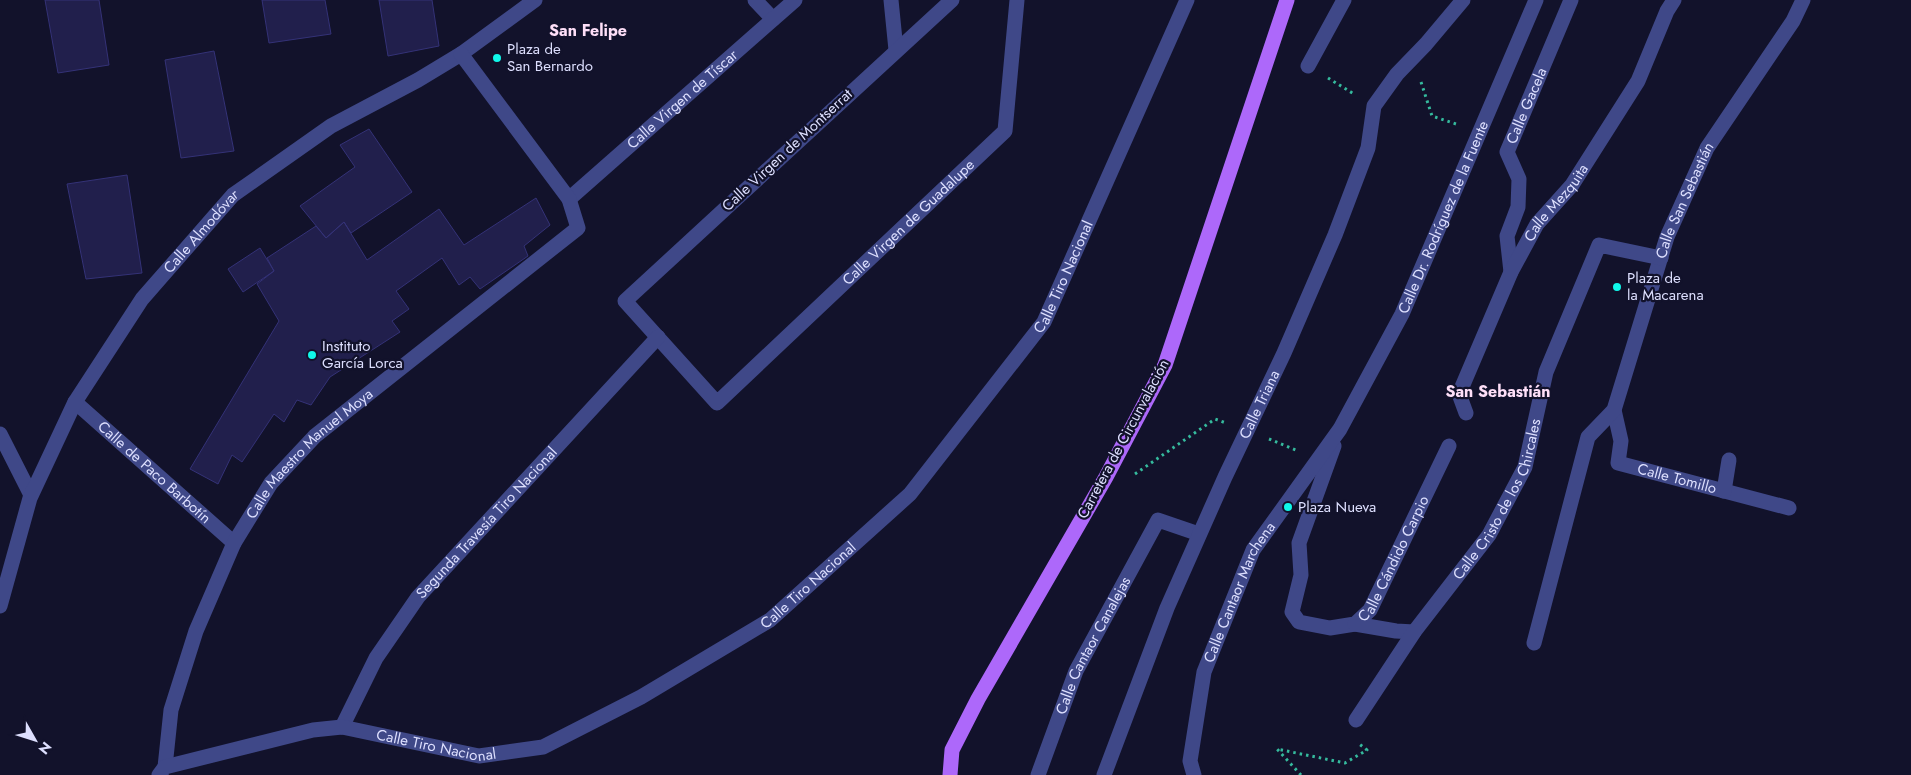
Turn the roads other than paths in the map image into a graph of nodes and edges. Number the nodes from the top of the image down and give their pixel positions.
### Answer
1 (535, 0) edge
2 (756, 0) edge
3 (795, 0) edge
4 (891, 0) edge
5 (952, 0) edge
6 (1016, 0) edge
7 (1187, 0) edge
8 (1287, 0) edge
9 (1344, 0) edge
10 (1463, 0) edge
11 (1536, 0) edge
12 (1571, 0) edge
13 (1674, 0) edge
14 (1803, 0) edge
15 (773, 19) junction
16 (896, 50) junction
17 (460, 54) junction
18 (1308, 66) road end
19 (569, 199) junction
20 (1660, 258) junction
21 (1511, 272) junction
22 (658, 337) junction
23 (75, 402) junction
24 (1614, 410) junction
25 (1466, 413) dead end
26 (1340, 428) junction
27 (0, 434) edge
28 (1449, 446) dead end
29 (1729, 460) dead end
30 (1724, 491) junction
31 (32, 495) junction
32 (1789, 508) dead end
33 (1199, 534) junction
34 (234, 543) junction
35 (0, 606) edge
36 (1355, 624) junction
37 (1414, 632) junction
38 (1534, 643) dead end
39 (1356, 720) road end
40 (342, 726) junction
41 (162, 771) edge
42 (950, 775) edge
43 (1038, 775) edge
44 (1104, 775) edge
45 (1194, 775) edge

1 - 17 street, Calle Almodóvar
2 - 15 street
3 - 15 street, Calle Virgen de Tíscar
4 - 16 street
5 - 16 street, Calle Virgen de Montserrat
6 - 22 street, Calle Virgen de Guadalupe
7 - 40 street, Calle Tiro Nacional
8 - 42 main road, Carretera de Circunvalación
9 - 18 street
10 - 33 street, Calle Triana
11 - 26 street, Calle Dr. Rodríguez de la Fuente
12 - 21 street, Calle Gacela
13 - 21 street, Calle Mezquita
14 - 20 street, Calle San Sebastián
15 - 19 street, Calle Virgen de Tíscar
16 - 22 street, Calle Virgen de Montserrat
17 - 19 street, Calle Maestro Manuel Moya
17 - 23 street, Calle Almodóvar
19 - 34 street, Calle Maestro Manuel Moya
20 - 24 street, Calle San Sebastián
20 - 37 street, Calle Cristo de los Chircales
21 - 25 street, Calle Mezquita
22 - 40 street, Segunda Travesía Tiro Nacional
23 - 31 street, Calle Almodóvar
23 - 34 street, Calle de Paco Barbotín
24 - 30 street, Calle Tomillo
24 - 38 street, Calle San Sebastián
26 - 36 street, Calle Cándido Carpio
26 - 45 street, Calle Cantaor Marchena
27 - 31 street
28 - 36 street, Calle Cándido Carpio
29 - 30 street
30 - 32 street, Calle Tomillo
31 - 35 street, Calle Almodóvar
33 - 43 street, Calle Cantaor Canalejas
33 - 44 street, Calle Triana
34 - 41 street, Calle Maestro Manuel Moya
36 - 37 street
37 - 39 street
40 - 41 street, Calle Tiro Nacional

